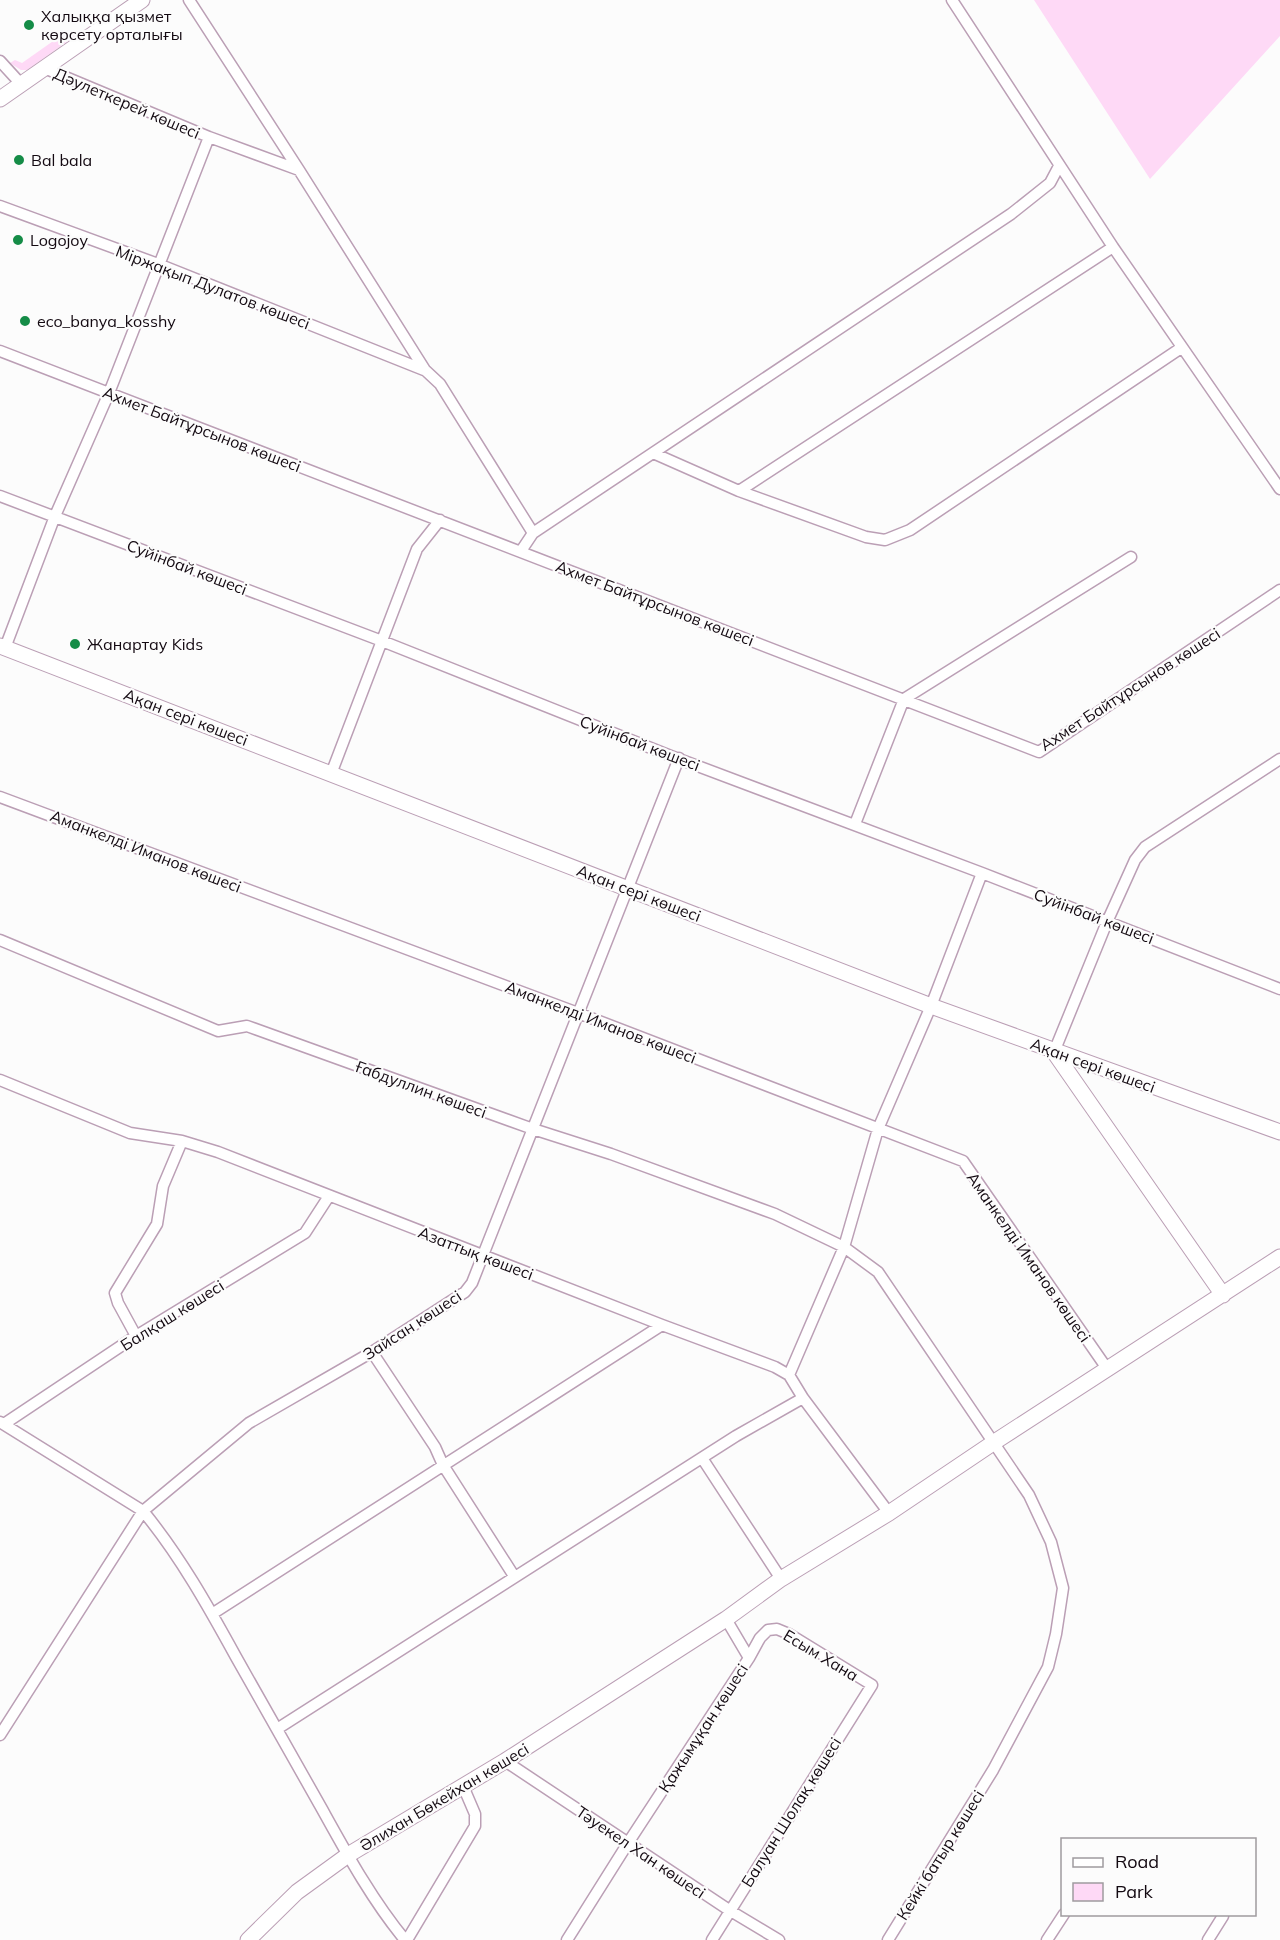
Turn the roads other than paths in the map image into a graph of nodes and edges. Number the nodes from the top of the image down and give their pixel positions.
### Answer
1 (142, 0) edge
2 (189, 0) edge
3 (952, 0) edge
4 (0, 61) edge
5 (44, 68) junction
6 (21, 84) junction
7 (0, 99) edge
8 (209, 137) junction
9 (1059, 166) junction
10 (299, 170) junction
11 (0, 206) edge
12 (1113, 247) junction
13 (158, 264) junction
14 (1182, 348) junction
15 (0, 351) edge
16 (425, 370) junction
17 (109, 393) junction
18 (652, 453) junction
19 (1280, 489) edge
20 (739, 491) junction
21 (0, 496) edge
22 (55, 516) junction
23 (440, 520) junction
24 (533, 533) junction
25 (521, 551) junction
26 (1131, 557) dead end
27 (1280, 590) edge
28 (382, 641) junction
29 (2, 647) edge
30 (904, 699) junction
31 (679, 758) junction
32 (1280, 759) edge
33 (331, 774) junction
34 (0, 797) edge
35 (855, 824) junction
36 (982, 873) junction
37 (628, 889) junction
38 (1107, 922) junction
39 (0, 940) edge
40 (1280, 989) edge
41 (931, 1006) junction
42 (578, 1013) junction
43 (1054, 1052) junction
44 (0, 1080) edge
45 (878, 1128) junction
46 (533, 1130) junction
47 (1280, 1132) edge
48 (182, 1141) junction
49 (329, 1196) junction
50 (844, 1246) junction
51 (484, 1256) junction
52 (1280, 1257) edge
53 (1223, 1295) junction
54 (662, 1326) junction
55 (136, 1336) junction
56 (372, 1352) junction
57 (1108, 1370) junction
58 (789, 1375) junction
59 (803, 1398) junction
60 (2, 1423) edge
61 (993, 1443) junction
62 (702, 1458) junction
63 (443, 1465) junction
64 (143, 1511) junction
65 (889, 1513) junction
66 (514, 1576) junction
67 (781, 1579) junction
68 (212, 1614) junction
69 (726, 1619) junction
70 (749, 1658) junction
71 (872, 1685) joint
72 (277, 1729) junction
73 (0, 1735) edge
74 (505, 1761) junction
75 (463, 1786) junction
76 (628, 1843) junction
77 (348, 1855) junction
78 (729, 1910) junction
79 (1063, 1916) edge
80 (1223, 1916) edge
81 (249, 1940) edge
82 (406, 1940) edge
83 (567, 1940) edge
84 (712, 1940) edge
85 (778, 1940) edge
86 (888, 1940) edge
87 (1047, 1940) edge
88 (1208, 1940) edge

1 - 5 street
2 - 10 street
3 - 9 street
4 - 6 street
5 - 6 street
5 - 8 street, Дәулеткерей көшесі
6 - 7 street
8 - 10 street, Дәулеткерей көшесі
8 - 13 street
9 - 12 street
9 - 18 street
10 - 16 street
11 - 13 street, Міржақып Дулатов көшесі
12 - 14 street
12 - 20 street
13 - 16 street, Міржақып Дулатов көшесі
13 - 17 street
14 - 19 street
14 - 20 street
15 - 17 street, Ахмет Байтұрсынов көшесі
16 - 24 street
17 - 22 street
17 - 23 street, Ахмет Байтұрсынов көшесі
18 - 20 street
18 - 24 street
21 - 22 street, Суйінбай көшесі
22 - 28 street, Суйінбай көшесі
22 - 29 street
23 - 25 street, Ахмет Байтұрсынов көшесі
23 - 28 street
24 - 25 street
25 - 30 street, Ахмет Байтұрсынов көшесі
26 - 30 street
27 - 30 street, Ахмет Байтұрсынов көшесі
28 - 31 street, Суйінбай көшесі
28 - 33 street
29 - 33 street, Ақан сері көшесі
30 - 35 street
31 - 35 street, Суйінбай көшесі
31 - 37 street, Зайсан көшесі
32 - 38 street
33 - 37 street, Ақан сері көшесі
34 - 42 street, Аманкелді Иманов көшесі
35 - 36 street, Суйінбай көшесі
36 - 38 street, Суйінбай көшесі
36 - 41 street
37 - 41 street, Ақан сері көшесі
37 - 42 street, Зайсан көшесі
38 - 40 street, Суйінбай көшесі
38 - 43 street
39 - 46 street, Ғабдуллин көшесі
41 - 43 street, Ақан сері көшесі
41 - 45 street
42 - 45 street, Аманкелді Иманов көшесі
42 - 46 street, Зайсан көшесі
43 - 47 street, Ақан сері көшесі
43 - 53 street
44 - 48 street, Азаттық көшесі
45 - 50 street
45 - 57 street, Аманкелді Иманов көшесі
46 - 50 street, Ғабдуллин көшесі
46 - 51 street, Зайсан көшесі
48 - 49 street, Азаттық көшесі
48 - 55 street
49 - 51 street, Азаттық көшесі
49 - 55 street, Балқаш көшесі
50 - 58 street
50 - 61 street, Ғабдуллин көшесі
51 - 54 street, Азаттық көшесі
51 - 56 street, Зайсан көшесі
52 - 53 street
53 - 57 street
54 - 58 street, Азаттық көшесі
54 - 63 street
55 - 60 street, Балқаш көшесі
56 - 63 street
56 - 64 street, Зайсан көшесі
57 - 61 street
58 - 59 street
59 - 62 street
59 - 65 street
60 - 64 street
61 - 65 street
61 - 86 street, Кейкі батыр көшесі
62 - 66 street
62 - 67 street
63 - 66 street
63 - 68 street
64 - 68 street, Әлихан Бөкейхан көшесі
64 - 73 street, Зайсан көшесі
65 - 67 street
66 - 72 street
67 - 69 street
68 - 72 street, Әлихан Бөкейхан көшесі
69 - 70 street, Қажымұқан көшесі
69 - 74 street, Әлихан Бөкейхан көшесі
70 - 71 street, Есым Хана
70 - 76 street, Қажымұқан көшесі
71 - 78 street, Балуан Шолақ көшесі
72 - 77 street, Әлихан Бөкейхан көшесі
74 - 75 street, Әлихан Бөкейхан көшесі
74 - 76 street, Тәуекел Хан көшесі
75 - 77 street, Әлихан Бөкейхан көшесі
75 - 82 street
76 - 78 street, Тәуекел Хан көшесі
76 - 83 street, Қажымұқан көшесі
77 - 81 street
77 - 82 street
78 - 84 street, Балуан Шолақ көшесі
78 - 85 street, Тәуекел Хан көшесі
79 - 87 street
80 - 88 street

